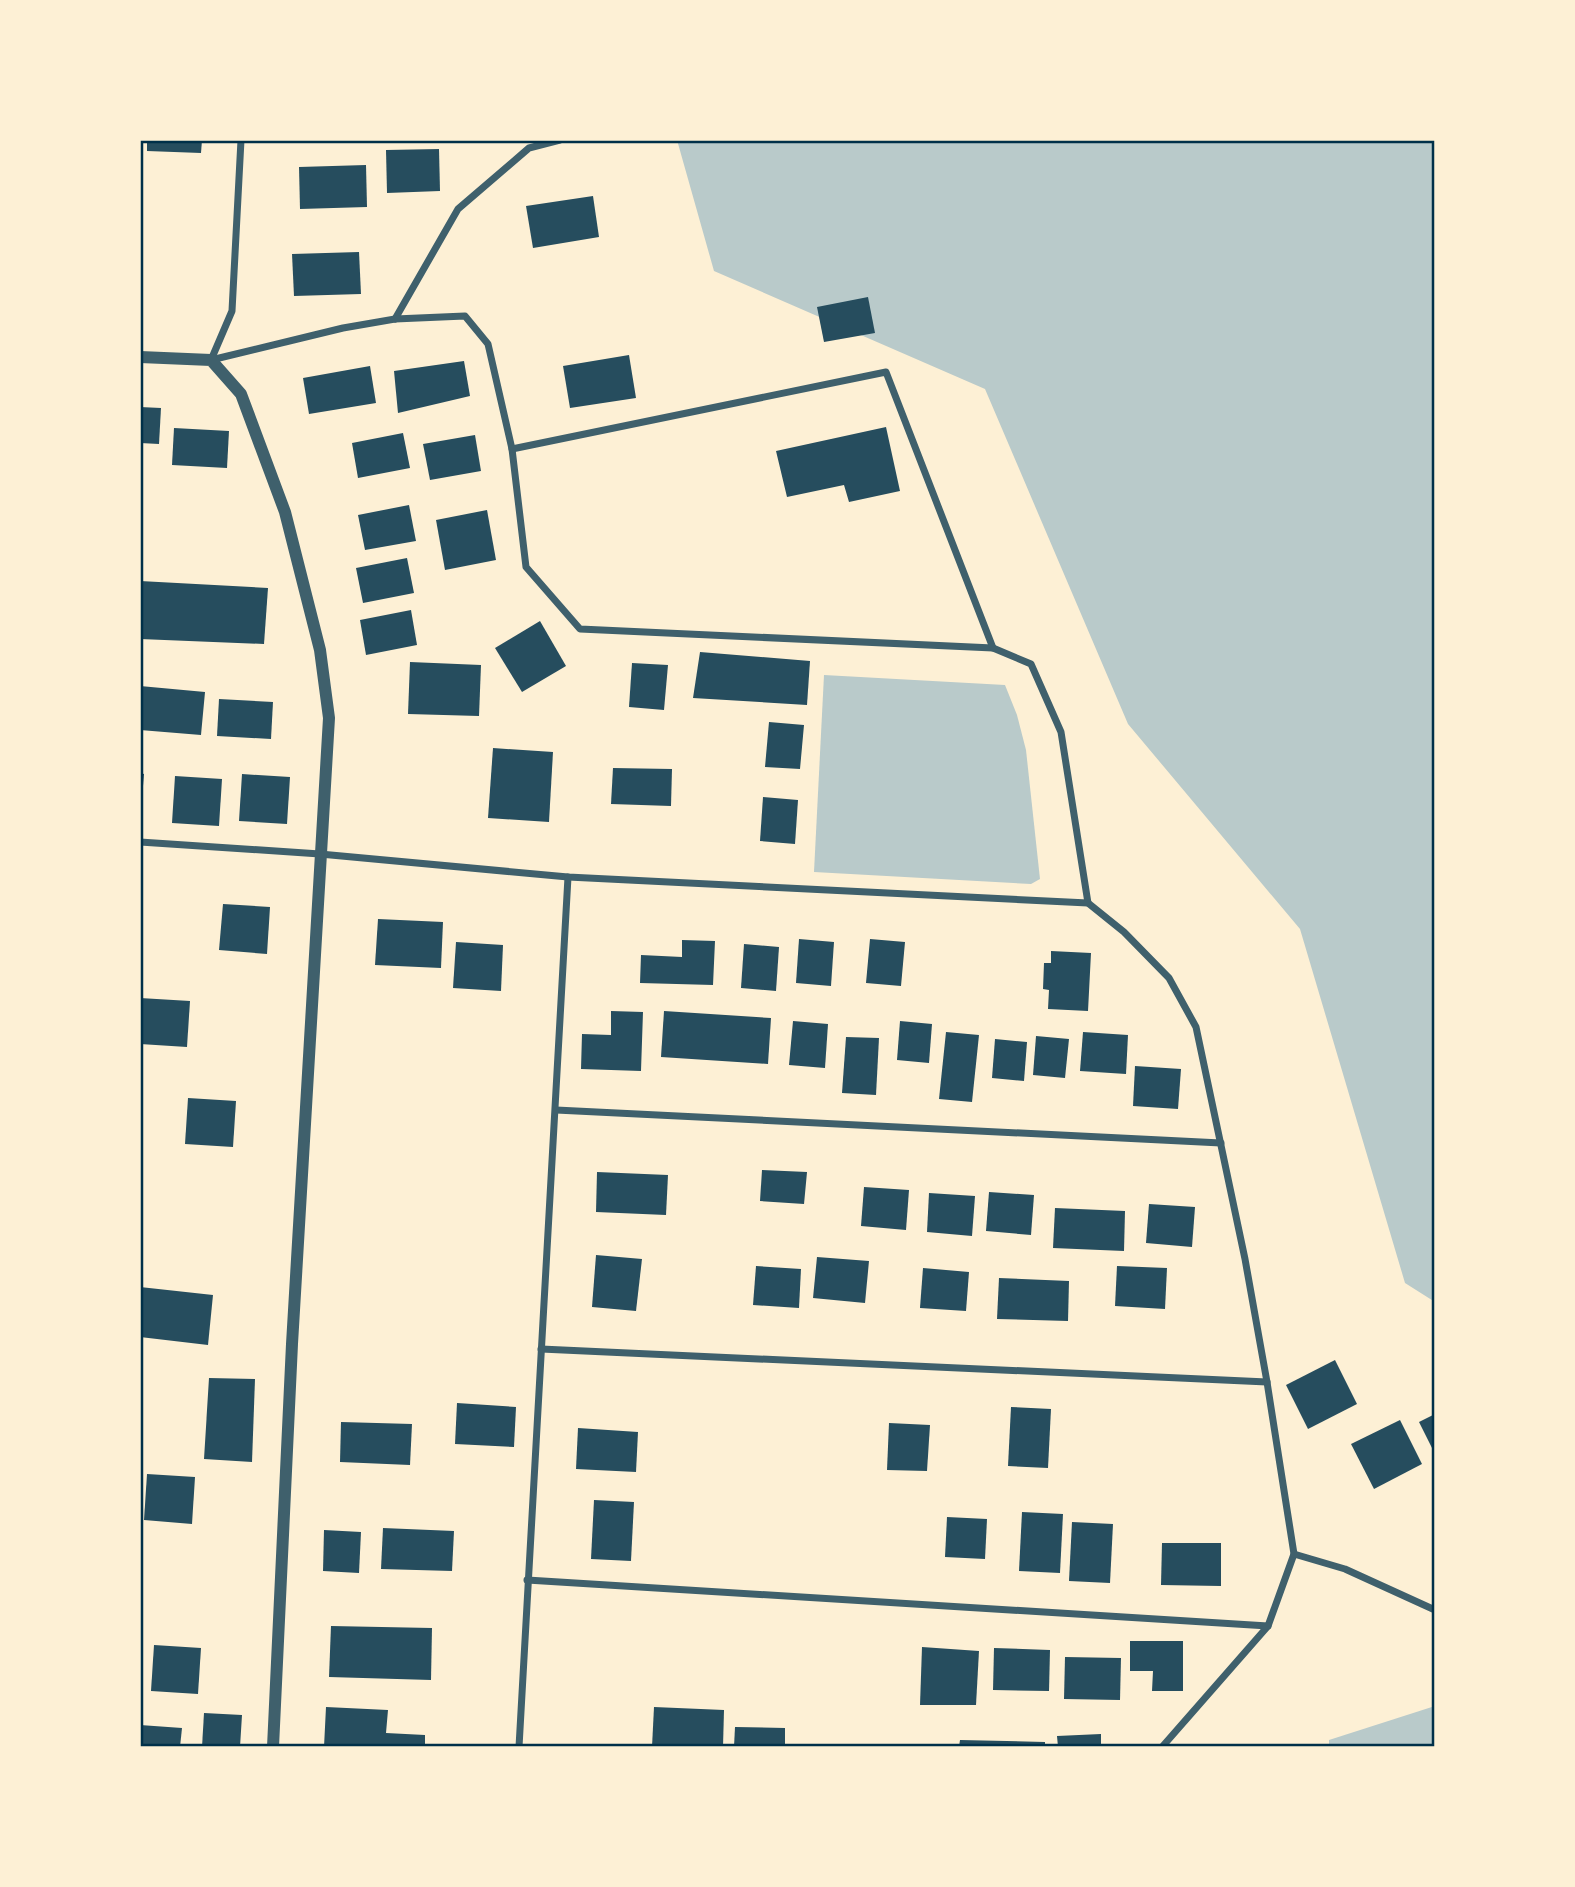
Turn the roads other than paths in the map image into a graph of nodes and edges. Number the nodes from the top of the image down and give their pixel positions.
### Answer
1 (241, 140) edge
2 (560, 140) edge
3 (395, 319) junction
4 (140, 357) edge
5 (211, 360) junction
6 (512, 449) junction
7 (993, 648) junction
8 (140, 842) edge
9 (320, 854) junction
10 (568, 877) junction
11 (1088, 903) junction
12 (556, 1110) junction
13 (1221, 1143) junction
14 (541, 1349) junction
15 (1267, 1382) junction
16 (1294, 1554) junction
17 (527, 1580) junction
18 (1435, 1610) edge
19 (1268, 1626) junction
20 (273, 1747) edge
21 (519, 1747) edge
22 (1161, 1747) edge

1 - 5 street
2 - 3 street
3 - 5 street
3 - 6 street
4 - 5 street
5 - 9 street
6 - 7 street
6 - 7 street
7 - 11 street
8 - 9 street
9 - 10 street
9 - 20 street
10 - 11 street
10 - 12 street
11 - 13 street
12 - 13 street
12 - 14 street
13 - 15 street
14 - 15 street
14 - 17 street
15 - 16 street
16 - 18 street
16 - 19 street
17 - 19 street
17 - 21 street
19 - 22 street

